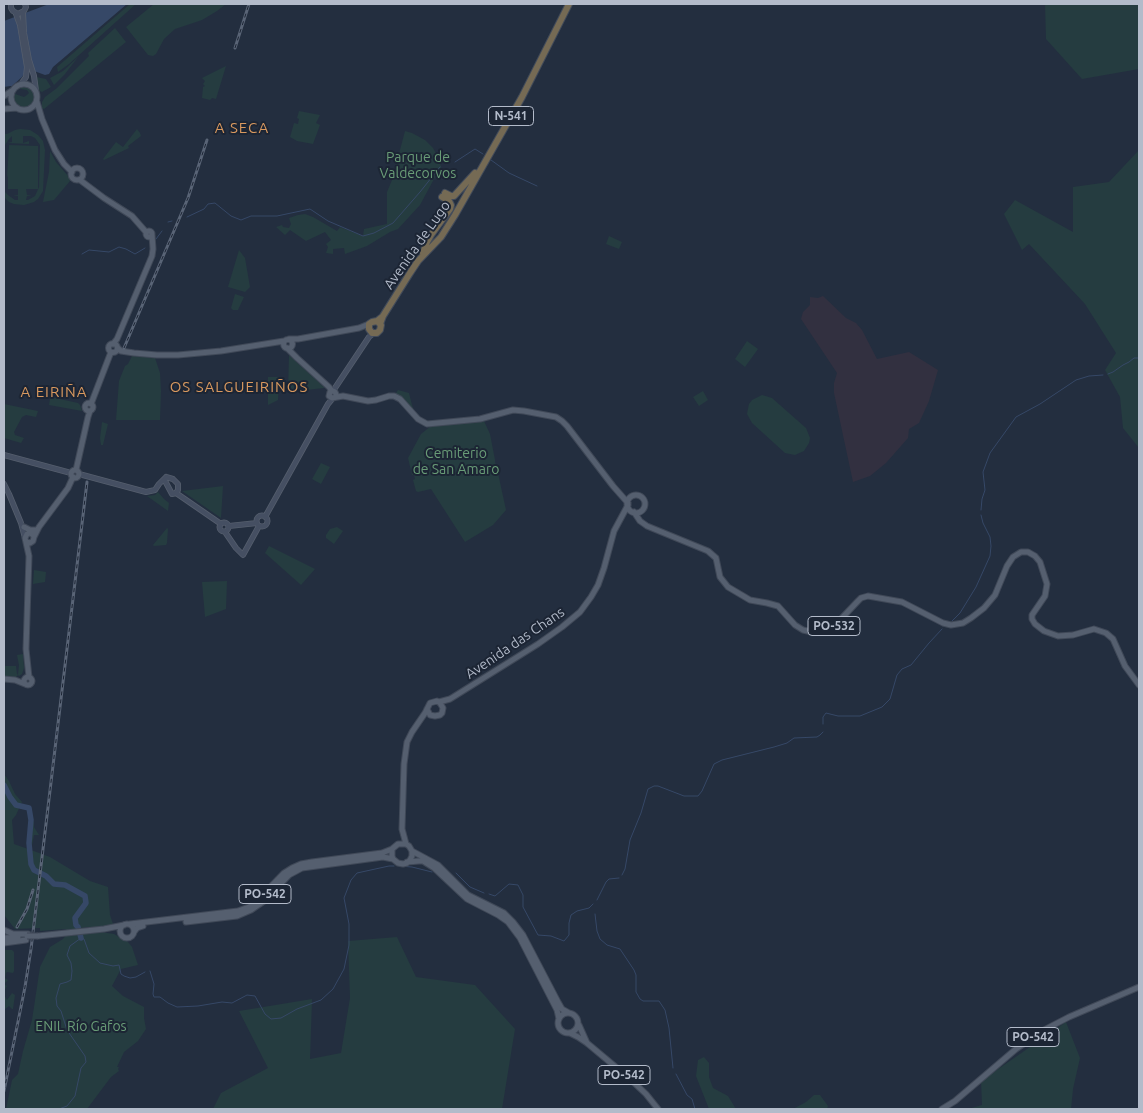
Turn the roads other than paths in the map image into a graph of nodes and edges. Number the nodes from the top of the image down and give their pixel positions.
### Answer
1 (12, 4) edge
2 (25, 4) edge
3 (569, 4) edge
4 (23, 13) junction
5 (16, 14) junction
6 (21, 84) junction
7 (13, 90) junction
8 (36, 91) junction
9 (4, 96) edge
10 (37, 101) junction
11 (17, 108) junction
12 (4, 109) edge
13 (29, 110) junction
14 (42, 119) junction
15 (486, 160) junction
16 (72, 172) junction
17 (80, 180) junction
18 (423, 256) junction
19 (378, 323) junction
20 (370, 331) junction
21 (116, 344) junction
22 (289, 344) junction
23 (333, 393) junction
24 (4, 455) edge
25 (75, 474) junction
26 (164, 479) junction
27 (4, 484) edge
28 (619, 493) junction
29 (176, 494) junction
30 (636, 495) junction
31 (628, 504) junction
32 (633, 512) junction
33 (642, 512) junction
34 (622, 516) junction
35 (265, 517) junction
36 (640, 521) junction
37 (221, 524) junction
38 (22, 525) junction
39 (258, 525) junction
40 (229, 526) junction
41 (38, 529) junction
42 (225, 532) junction
43 (29, 538) junction
44 (4, 678) edge
45 (1139, 685) edge
46 (450, 699) junction
47 (439, 702) junction
48 (427, 709) junction
49 (443, 709) junction
50 (432, 716) junction
51 (420, 721) junction
52 (402, 829) junction
53 (406, 844) junction
54 (394, 847) junction
55 (412, 851) junction
56 (393, 859) junction
57 (407, 862) junction
58 (127, 924) junction
59 (104, 929) junction
60 (4, 930) edge
61 (134, 932) junction
62 (122, 935) junction
63 (4, 937) edge
64 (27, 937) junction
65 (4, 942) edge
66 (1139, 987) edge
67 (569, 1013) junction
68 (559, 1019) junction
69 (579, 1025) junction
70 (570, 1033) junction
71 (587, 1043) junction
72 (658, 1109) edge
73 (942, 1109) edge

1 - 5 main road
2 - 4 main road
3 - 15 highway, Avenida de Lugo / N-541
4 - 5 main road
4 - 8 main road
5 - 6 main road
6 - 7 main road
6 - 8 main road
7 - 9 main road
7 - 11 main road
8 - 10 main road
10 - 13 main road
10 - 14 main road
11 - 12 main road
11 - 13 main road
13 - 14 main road
14 - 16 main road
15 - 18 highway, Avenida de Lugo / N-541
15 - 18 highway
16 - 17 main road
16 - 17 main road
17 - 21 main road
18 - 19 highway, Avenida de Lugo / N-541
19 - 20 highway, N-541
19 - 20 highway, N-541
20 - 22 main road
20 - 23 main road
21 - 22 main road
21 - 25 main road
22 - 23 main road
23 - 28 main road
23 - 35 main road
24 - 25 main road
25 - 26 main road
25 - 41 main road
26 - 29 main road
26 - 29 main road
27 - 38 main road
28 - 30 main road
28 - 31 main road
29 - 37 main road
30 - 31 main road
30 - 33 main road
31 - 32 main road
31 - 34 main road, Avenida das Chans
32 - 33 main road
32 - 34 main road
32 - 36 main road
33 - 36 main road
34 - 46 main road, Avenida das Chans
35 - 39 main road
35 - 39 main road
36 - 45 main road, PO-532
37 - 40 main road
37 - 42 main road
38 - 41 main road
38 - 43 main road
39 - 40 main road
39 - 42 main road
40 - 42 main road
41 - 43 main road
43 - 44 main road
46 - 47 main road, Avenida das Chans
46 - 49 main road, Avenida das Chans
47 - 48 main road, Avenida das Chans
47 - 49 main road
48 - 50 main road
48 - 51 main road, Avenida das Chans
49 - 50 main road, Avenida das Chans
50 - 51 main road, Avenida das Chans
51 - 52 main road, Avenida das Chans
52 - 53 main road, Avenida das Chans
52 - 54 main road, Avenida das Chans
53 - 54 main road, PO-542
53 - 55 main road, PO-542
54 - 56 main road
54 - 58 main road, PO-542
55 - 57 main road
55 - 67 main road, PO-542
56 - 57 main road, PO-542
56 - 61 main road, PO-542
57 - 68 main road, PO-542
58 - 59 main road
58 - 61 main road
58 - 62 main road
59 - 62 main road
59 - 64 main road, bridge
60 - 64 main road
61 - 62 main road, PO-542
63 - 64 main road
64 - 65 main road
66 - 73 main road, PO-542
67 - 68 main road
67 - 69 main road, PO-542
68 - 70 main road, PO-542
69 - 70 main road
69 - 71 main road, PO-542
70 - 71 main road, PO-542
71 - 72 main road, PO-542

